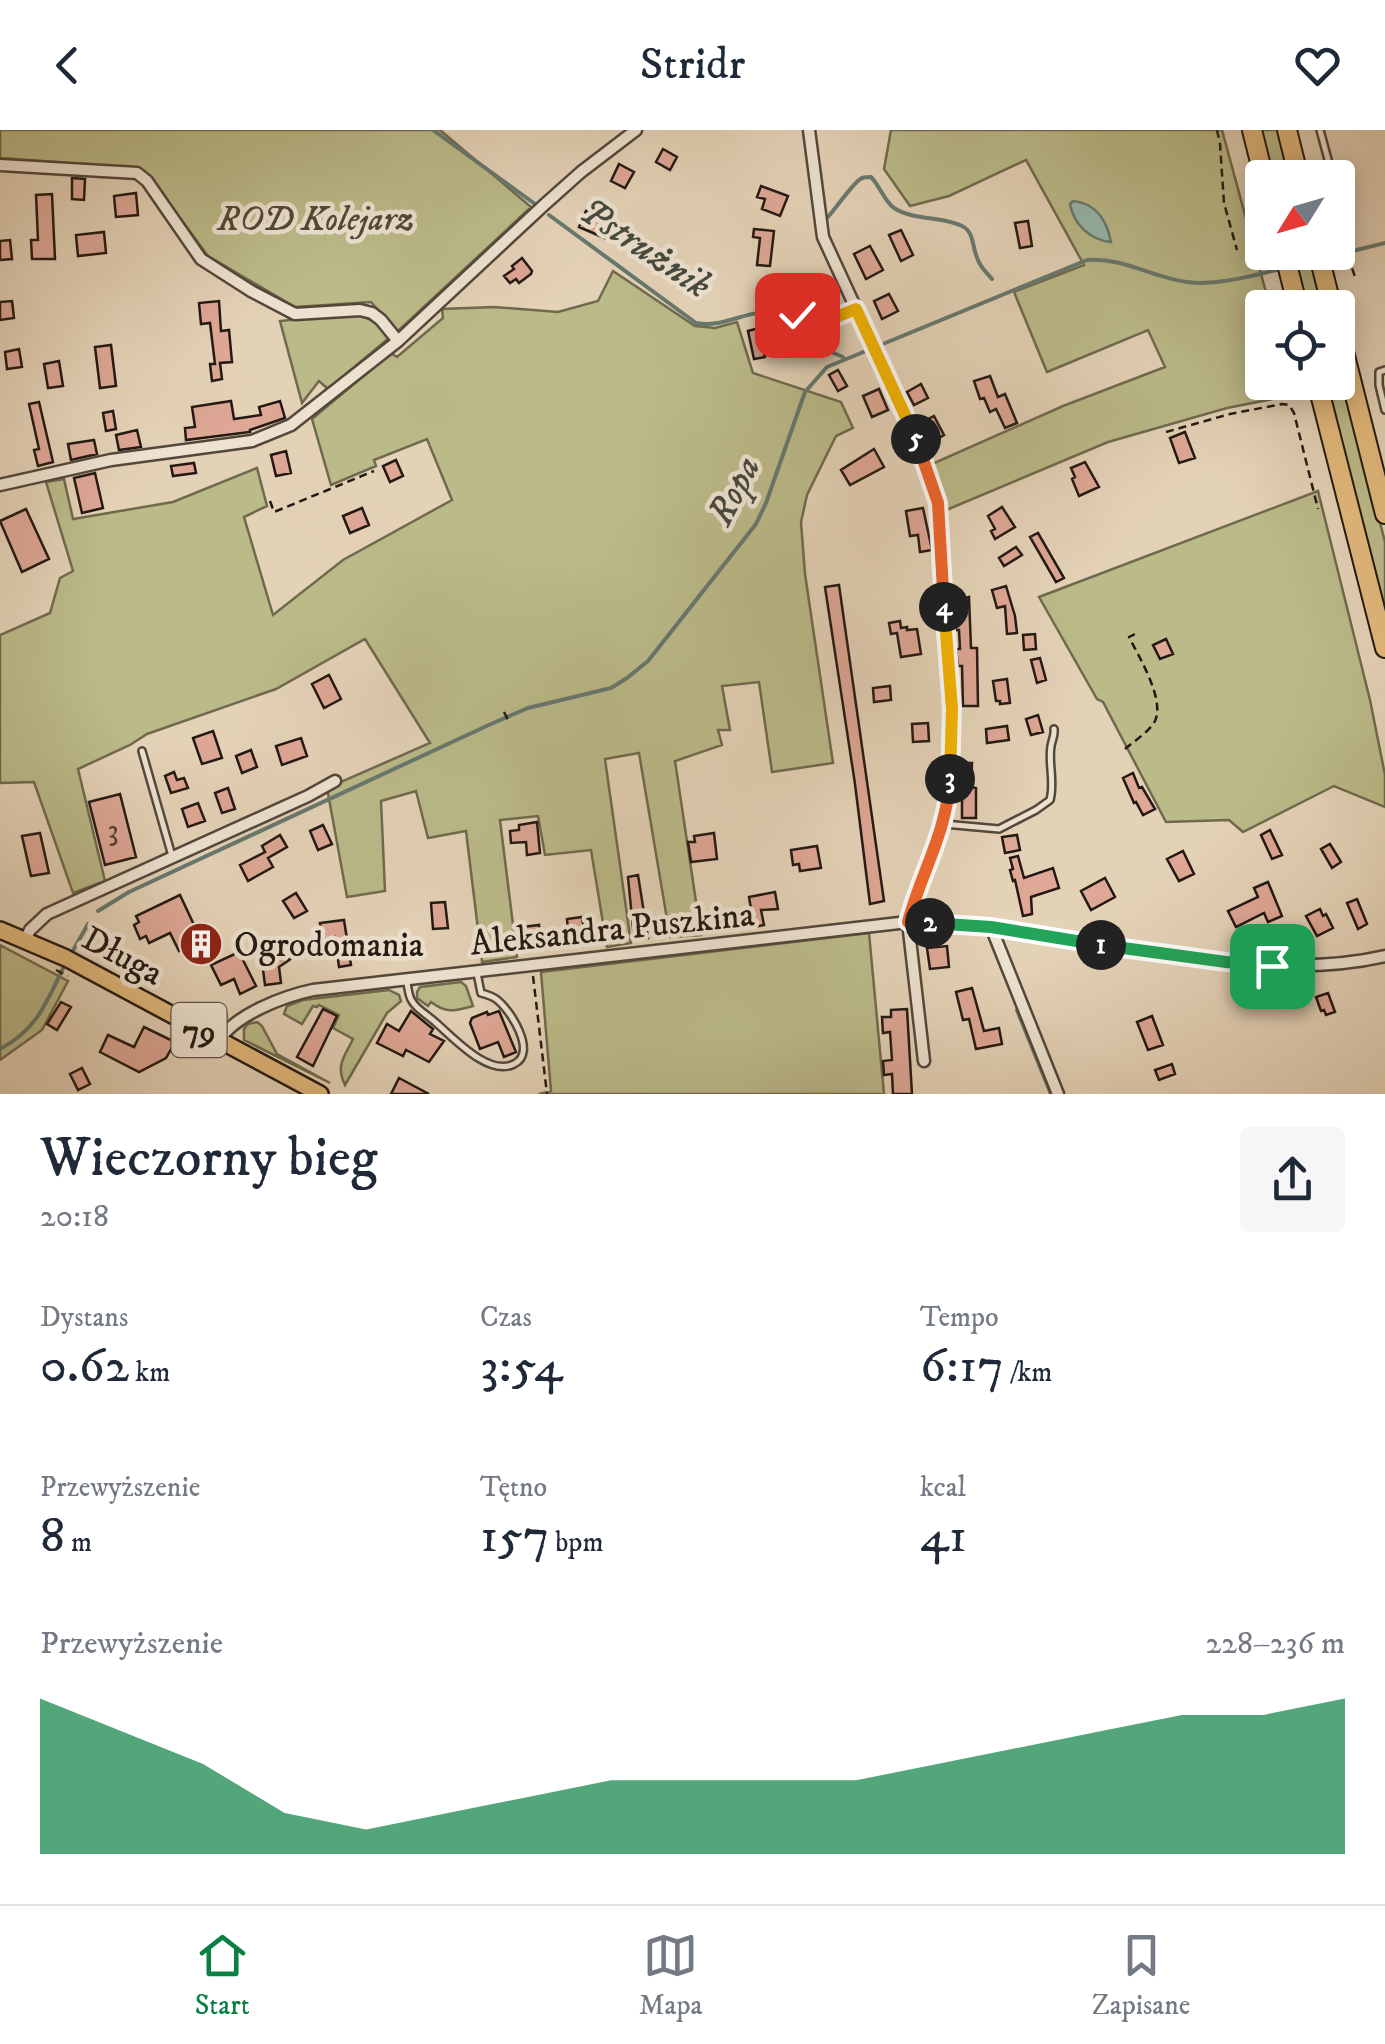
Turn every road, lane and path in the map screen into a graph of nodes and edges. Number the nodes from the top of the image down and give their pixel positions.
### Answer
1 (636, 130) edge
2 (809, 130) edge
3 (1217, 130) edge
4 (1252, 130) edge
5 (1286, 130) edge
6 (1320, 130) edge
7 (1260, 160) edge
8 (1294, 160) edge
9 (1328, 160) edge
10 (0, 165) edge
11 (1237, 250) dead end
12 (1353, 270) edge
13 (1356, 280) dead end
14 (856, 309) junction
15 (797, 315) dead end
16 (398, 341) junction
17 (1385, 370) edge
18 (1355, 395) edge
19 (1322, 400) edge
20 (1385, 410) edge
21 (1166, 432) dead end
22 (374, 471) dead end
23 (0, 485) edge
24 (270, 501) dead end
25 (1318, 510) dead end
26 (1385, 514) edge
27 (1372, 601) junction
28 (1385, 623) edge
29 (1137, 633) dead end
30 (1385, 648) edge
31 (504, 712) dead end
32 (508, 722) dead end
33 (1054, 729) dead end
34 (1125, 749) dead end
35 (142, 751) dead end
36 (335, 781) dead end
37 (944, 824) junction
38 (172, 856) junction
39 (908, 922) junction
40 (991, 927) junction
41 (0, 930) edge
42 (25, 940) junction
43 (1385, 956) edge
44 (56, 961) junction
45 (532, 964) junction
46 (476, 970) junction
47 (76, 971) junction
48 (406, 978) junction
49 (219, 1041) junction
50 (924, 1061) dead end
51 (320, 1094) edge
52 (547, 1094) edge
53 (1058, 1094) edge

1 - 16 street
2 - 14 street
3 - 11 path
4 - 7 highway
5 - 8 highway
6 - 9 lane
10 - 16 street
12 - 13 path
14 - 15 street
14 - 37 street
16 - 23 street
17 - 20 lane
18 - 26 highway
19 - 27 highway
21 - 25 path
22 - 24 path
27 - 28 highway
27 - 30 highway
29 - 34 path
31 - 32 path
33 - 37 lane
35 - 38 lane
36 - 38 street
37 - 39 street
38 - 42 street
39 - 40 street, Aleksandra Puszkina
39 - 45 street, Aleksandra Puszkina
39 - 50 street
40 - 43 street, Aleksandra Puszkina
40 - 53 street
41 - 42 main road, Długa / 79
42 - 44 main road, Długa / 79
44 - 47 main road, Długa / 79
44 - 47 path
45 - 46 street, Aleksandra Puszkina
45 - 52 path
46 - 48 street, Aleksandra Puszkina
46 - 48 lane
47 - 49 main road, Długa / 79
48 - 49 street, Aleksandra Puszkina
49 - 51 main road, Długa / 79

